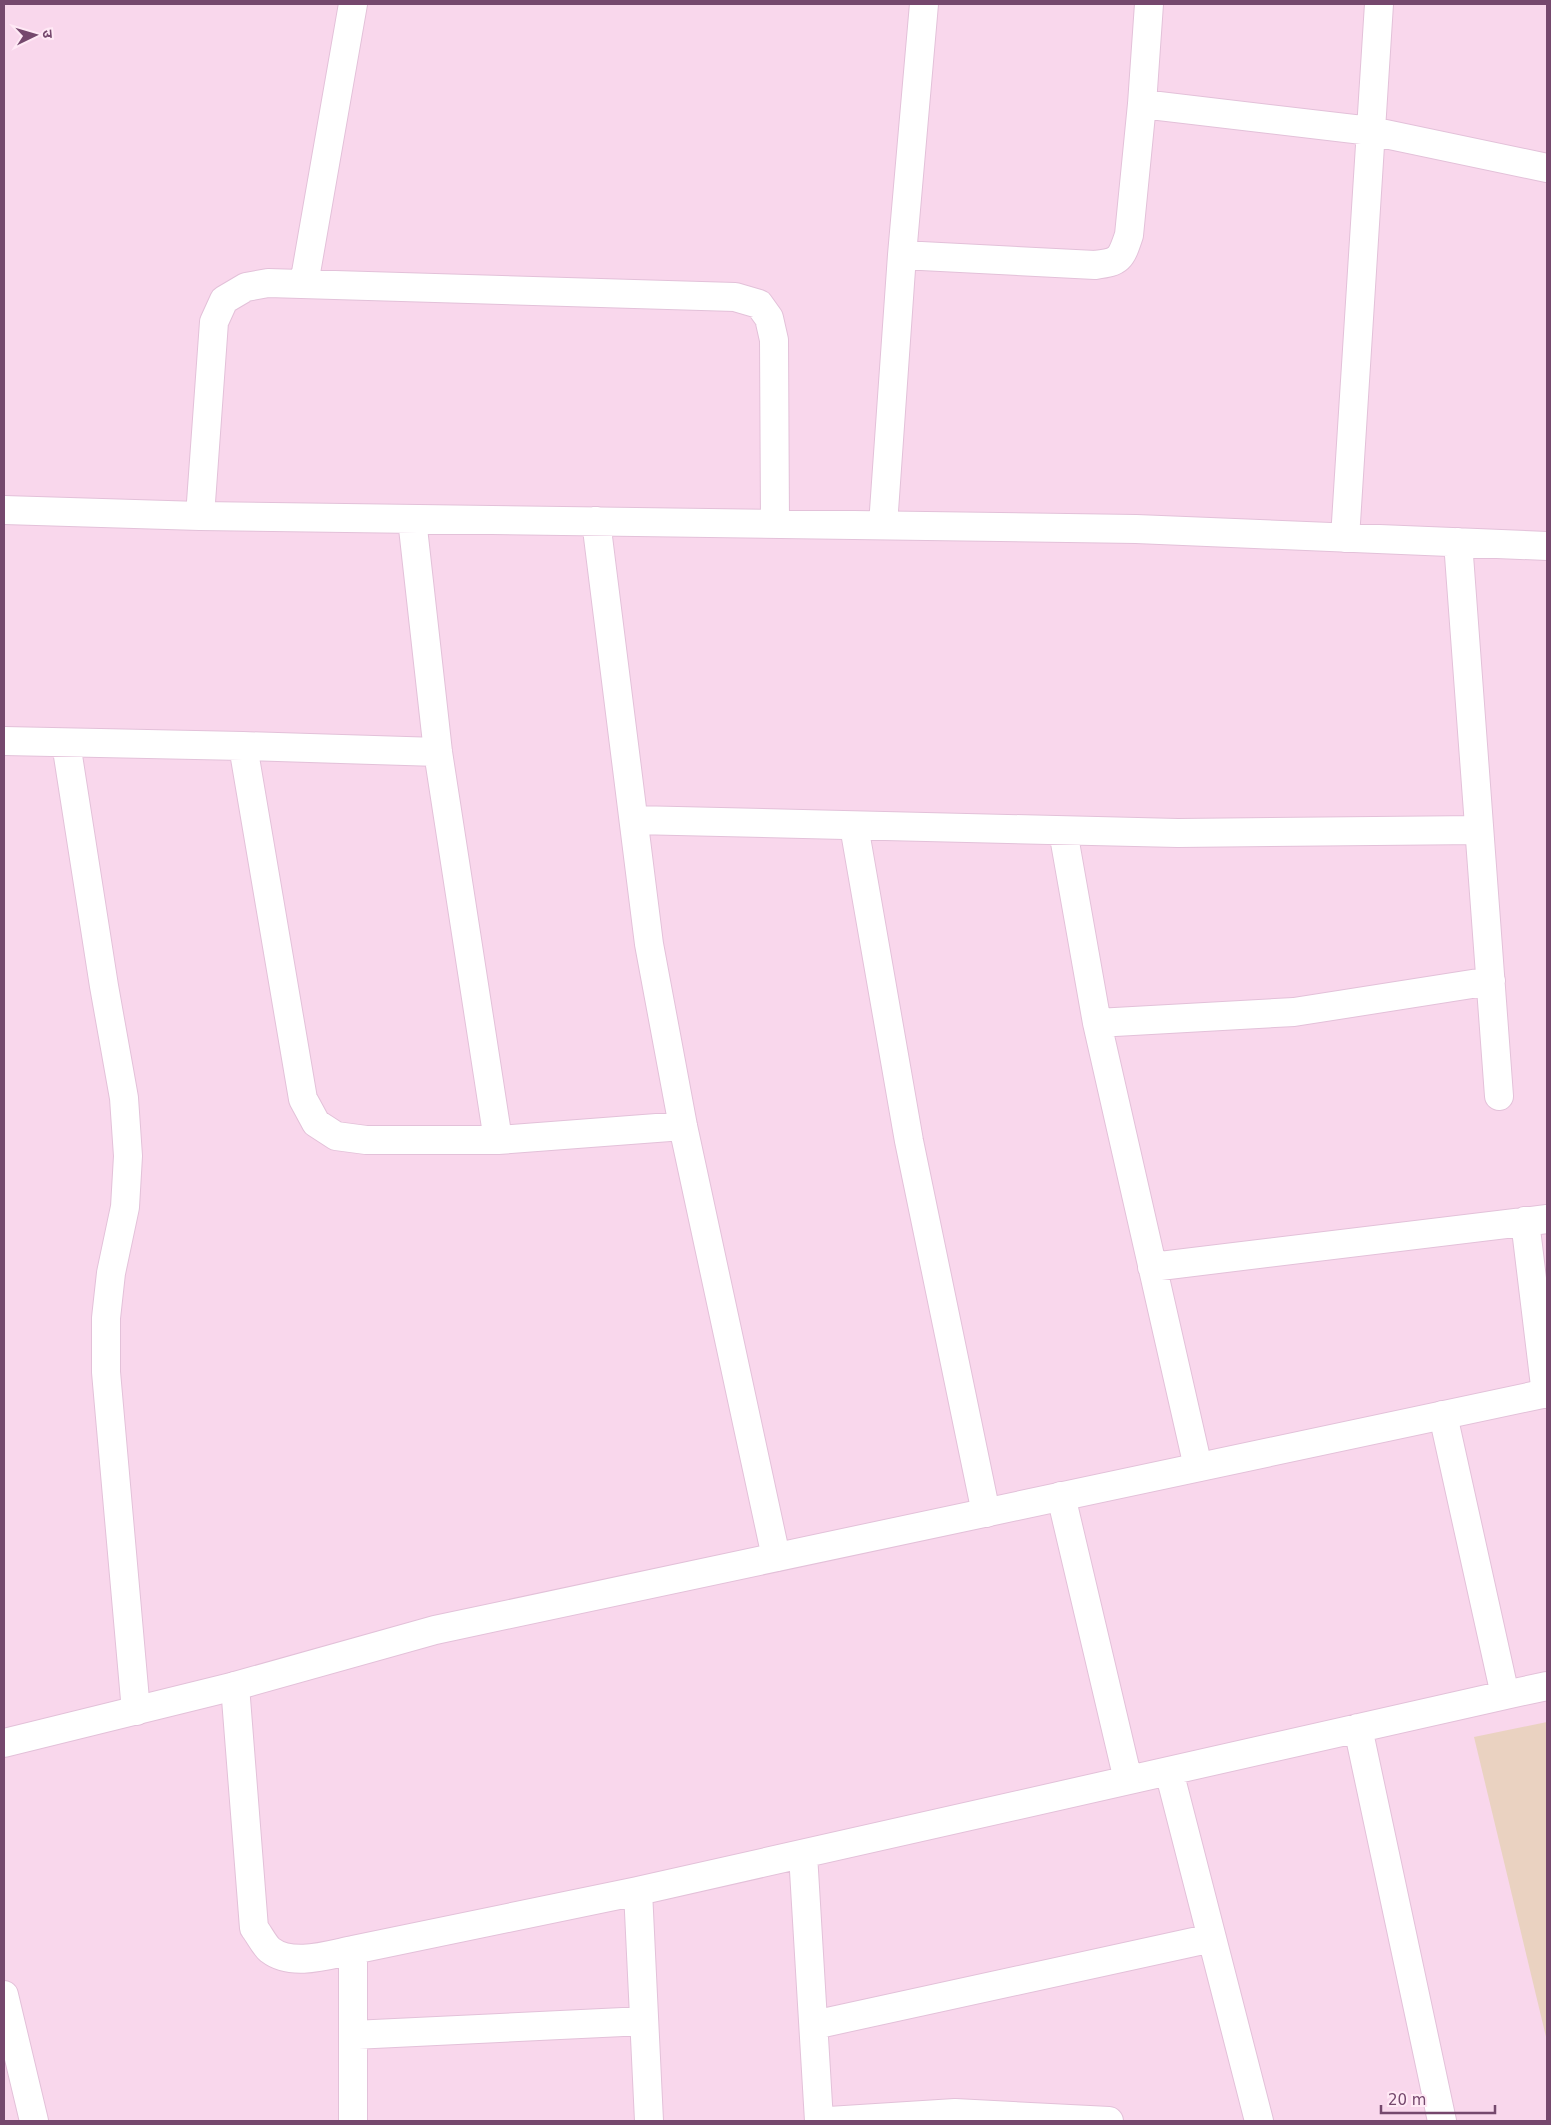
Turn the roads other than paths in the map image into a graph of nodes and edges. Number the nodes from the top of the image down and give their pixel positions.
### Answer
1 (353, 4) edge
2 (924, 4) edge
3 (1149, 4) edge
4 (1379, 4) edge
5 (1142, 104) junction
6 (1371, 131) junction
7 (1547, 168) edge
8 (902, 255) junction
9 (304, 284) junction
10 (4, 510) edge
11 (200, 516) junction
12 (412, 519) junction
13 (596, 522) junction
14 (775, 524) junction
15 (883, 525) junction
16 (1345, 538) junction
17 (1458, 542) junction
18 (1547, 546) edge
19 (4, 741) edge
20 (66, 743) junction
21 (242, 746) junction
22 (438, 752) junction
23 (634, 820) junction
24 (854, 826) junction
25 (1479, 830) junction
26 (1064, 831) junction
27 (1491, 981) junction
28 (1097, 1023) junction
29 (1500, 1096) dead end
30 (683, 1126) junction
31 (498, 1140) junction
32 (1536, 1220) edge
33 (1152, 1267) junction
34 (1547, 1393) edge
35 (1443, 1415) junction
36 (1198, 1467) junction
37 (1062, 1496) junction
38 (986, 1512) junction
39 (776, 1557) junction
40 (235, 1686) junction
41 (1547, 1686) edge
42 (1505, 1695) junction
43 (136, 1711) junction
44 (1358, 1728) junction
45 (4, 1743) edge
46 (1169, 1771) junction
47 (1128, 1780) junction
48 (803, 1854) junction
49 (638, 1891) junction
50 (1212, 1938) junction
51 (353, 1950) junction
52 (4, 1995) edge
53 (644, 2021) junction
54 (814, 2025) junction
55 (353, 2035) junction
56 (34, 2121) edge
57 (353, 2121) edge
58 (649, 2121) edge
59 (819, 2121) edge
60 (830, 2121) edge
61 (1109, 2121) edge
62 (1260, 2121) edge
63 (1442, 2121) edge

1 - 9 street
2 - 8 street
3 - 5 street
4 - 6 street
5 - 6 street
5 - 8 street
6 - 7 street
6 - 16 street
8 - 15 street
9 - 11 street
9 - 14 street
10 - 11 street
11 - 12 street
12 - 13 street
12 - 22 street
13 - 14 street
13 - 23 street
14 - 15 street
15 - 16 street
16 - 17 street
17 - 18 street
17 - 25 street
19 - 20 street
20 - 21 street
20 - 43 street
21 - 22 street
21 - 31 street
22 - 31 street
23 - 24 street
23 - 30 street
24 - 26 street
24 - 38 street
25 - 26 street
25 - 27 street
26 - 28 street
27 - 28 street
27 - 29 street
28 - 33 street
30 - 31 street
30 - 39 street
32 - 33 street
32 - 34 street
33 - 36 street
34 - 35 street
35 - 36 street
35 - 42 street
36 - 37 street
37 - 38 street
37 - 47 street
38 - 39 street
39 - 40 street
40 - 43 street
40 - 51 street
41 - 42 street
42 - 44 street
43 - 45 street
44 - 46 street
44 - 63 street
46 - 47 street
46 - 50 street
47 - 48 street
48 - 49 street
48 - 54 street
49 - 51 street
49 - 53 street
50 - 54 street
50 - 62 street
51 - 55 street
52 - 56 street
53 - 55 street
53 - 58 street
54 - 59 street
55 - 57 street
60 - 61 street

